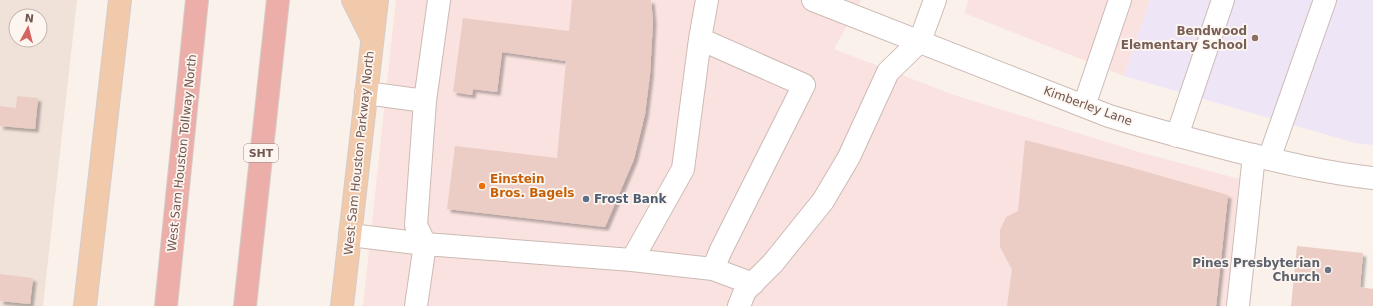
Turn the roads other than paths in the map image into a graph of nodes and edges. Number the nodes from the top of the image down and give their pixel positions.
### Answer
1 (120, 0) edge
2 (197, 0) edge
3 (278, 0) edge
4 (352, 0) edge
5 (377, 0) edge
6 (439, 0) edge
7 (707, 0) edge
8 (813, 0) edge
9 (935, 0) edge
10 (1120, 0) edge
11 (1223, 0) edge
12 (1325, 0) edge
13 (372, 38) junction
14 (700, 39) junction
15 (920, 41) junction
16 (366, 93) junction
17 (425, 101) junction
18 (1084, 106) junction
19 (1177, 136) junction
20 (1262, 157) junction
21 (1373, 178) edge
22 (350, 235) junction
23 (425, 244) junction
24 (632, 260) junction
25 (713, 269) junction
26 (753, 284) junction
27 (85, 306) edge
28 (166, 306) edge
29 (245, 306) edge
30 (342, 306) edge
31 (416, 306) edge
32 (739, 306) edge
33 (1238, 306) edge

1 - 27 main road
2 - 28 highway, West Sam Houston Tollway North
3 - 29 highway, SHT
4 - 13 main road
5 - 13 main road, West Sam Houston Parkway North
6 - 17 street
7 - 14 street
8 - 15 street, Kimberley Lane
9 - 15 street
10 - 18 street
11 - 19 street
12 - 20 street
13 - 16 main road, West Sam Houston Parkway North
14 - 24 street
14 - 25 street
15 - 18 street, Kimberley Lane
15 - 26 street
16 - 17 street
16 - 22 main road, West Sam Houston Parkway North
17 - 23 street
18 - 19 street, Kimberley Lane
19 - 20 street, Kimberley Lane
20 - 21 street, Kimberley Lane
20 - 33 street
22 - 23 street
22 - 30 main road, West Sam Houston Parkway North
23 - 24 street
23 - 31 street
24 - 25 street
25 - 26 street
26 - 32 street

